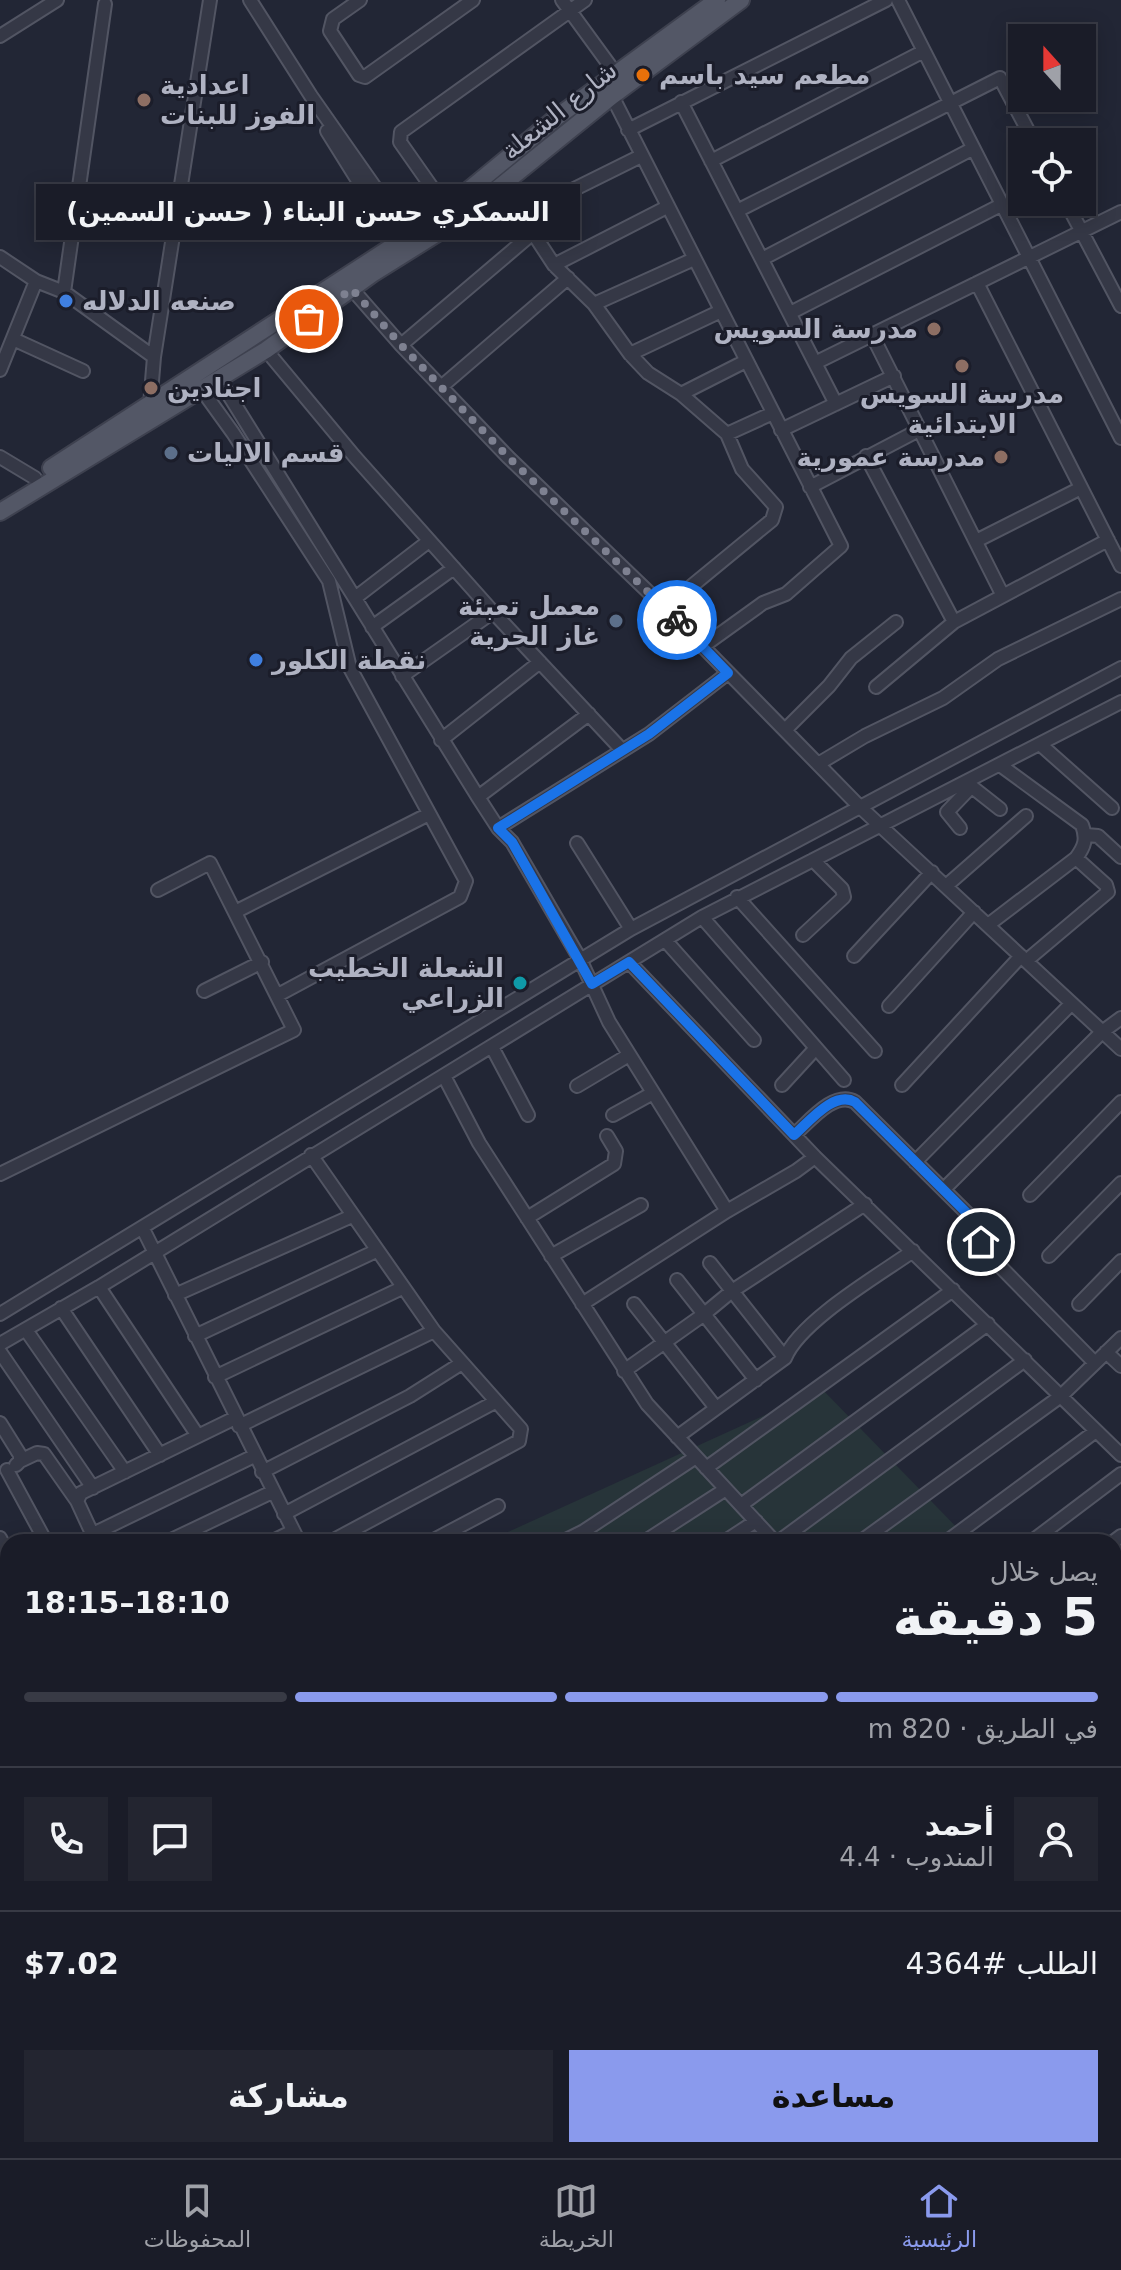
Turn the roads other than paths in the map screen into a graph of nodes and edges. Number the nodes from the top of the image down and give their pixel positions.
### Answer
1 (28, 0) edge
2 (57, 0) edge
3 (210, 0) edge
4 (250, 0) edge
5 (360, 0) edge
6 (473, 0) edge
7 (585, 0) edge
8 (886, 0) edge
9 (898, 0) edge
10 (734, 1) edge
11 (105, 4) dead end
12 (566, 5) edge
13 (37, 14) junction
14 (0, 36) edge
15 (922, 52) junction
16 (616, 74) junction
17 (612, 96) junction
18 (681, 102) junction
19 (948, 102) junction
20 (1027, 128) edge
21 (628, 130) junction
22 (972, 149) junction
23 (641, 156) junction
24 (711, 161) junction
25 (509, 180) junction
26 (1001, 205) junction
27 (667, 207) junction
28 (447, 209) junction
29 (737, 211) junction
30 (1121, 212) edge
31 (524, 214) junction
32 (1073, 216) edge
33 (1081, 232) junction
34 (533, 233) junction
35 (407, 245) junction
36 (0, 257) edge
37 (1028, 258) junction
38 (694, 259) junction
39 (762, 259) junction
40 (554, 265) junction
41 (1121, 273) edge
42 (568, 278) junction
43 (1108, 280) junction
44 (36, 281) junction
45 (977, 283) junction
46 (352, 289) junction
47 (64, 292) junction
48 (594, 304) junction
49 (1121, 306) edge
50 (721, 311) junction
51 (790, 313) junction
52 (872, 335) junction
53 (13, 339) junction
54 (401, 345) junction
55 (266, 350) junction
56 (630, 354) junction
57 (154, 357) junction
58 (746, 361) junction
59 (815, 363) junction
60 (0, 370) edge
61 (83, 371) dead end
62 (894, 376) junction
63 (219, 379) junction
64 (441, 387) junction
65 (202, 390) junction
66 (681, 394) junction
67 (836, 404) junction
68 (1121, 404) edge
69 (150, 405) junction
70 (1107, 411) junction
71 (773, 413) junction
72 (781, 430) junction
73 (919, 430) junction
74 (727, 434) junction
75 (1121, 438) edge
76 (866, 456) junction
77 (0, 457) edge
78 (35, 478) junction
79 (810, 487) junction
80 (1081, 488) junction
81 (0, 499) edge
82 (0, 512) edge
83 (1108, 540) junction
84 (429, 541) junction
85 (976, 541) junction
86 (1121, 564) edge
87 (454, 568) junction
88 (1002, 594) junction
89 (355, 598) junction
90 (1121, 599) edge
91 (665, 608) junction
92 (493, 612) junction
93 (896, 622) dead end
94 (954, 622) junction
95 (372, 627) junction
96 (702, 647) junction
97 (540, 662) junction
98 (1121, 668) edge
99 (728, 673) junction
100 (402, 676) junction
101 (876, 687) dead end
102 (1120, 704) edge
103 (589, 714) junction
104 (785, 730) junction
105 (441, 740) junction
106 (1041, 745) junction
107 (622, 750) junction
108 (818, 764) junction
109 (1000, 765) junction
110 (968, 784) junction
111 (478, 797) junction
112 (859, 806) junction
113 (1112, 808) dead end
114 (1000, 809) dead end
115 (427, 815) junction
116 (1026, 816) dead end
117 (879, 825) junction
118 (498, 828) junction
119 (960, 828) dead end
120 (1086, 835) junction
121 (577, 843) dead end
122 (1121, 857) edge
123 (1076, 858) junction
124 (813, 860) junction
125 (932, 872) junction
126 (946, 886) junction
127 (158, 890) dead end
128 (737, 897) junction
129 (235, 912) junction
130 (974, 912) junction
131 (702, 917) junction
132 (988, 925) junction
133 (631, 929) junction
134 (803, 935) dead end
135 (665, 940) junction
136 (854, 956) dead end
137 (580, 959) junction
138 (1023, 959) junction
139 (262, 962) junction
140 (629, 962) junction
141 (592, 984) junction
142 (204, 991) dead end
143 (278, 995) junction
144 (1071, 1004) junction
145 (889, 1006) dead end
146 (1121, 1018) edge
147 (1102, 1032) junction
148 (754, 1040) dead end
149 (492, 1047) junction
150 (816, 1048) junction
151 (1121, 1049) edge
152 (875, 1051) dead end
153 (629, 1055) junction
154 (444, 1076) junction
155 (844, 1080) dead end
156 (782, 1085) dead end
157 (902, 1085) dead end
158 (577, 1086) dead end
159 (653, 1093) junction
160 (1121, 1102) edge
161 (528, 1115) dead end
162 (613, 1115) dead end
163 (794, 1135) junction
164 (607, 1136) dead end
165 (311, 1155) junction
166 (815, 1157) junction
167 (915, 1162) junction
168 (0, 1174) edge
169 (1121, 1183) edge
170 (944, 1189) junction
171 (1030, 1195) dead end
172 (1110, 1195) junction
173 (865, 1204) junction
174 (641, 1205) dead end
175 (1121, 1205) edge
176 (727, 1211) junction
177 (352, 1216) junction
178 (527, 1218) junction
179 (143, 1229) junction
180 (154, 1250) junction
181 (376, 1251) junction
182 (913, 1251) junction
183 (551, 1256) junction
184 (1049, 1256) dead end
185 (1121, 1261) edge
186 (710, 1263) dead end
187 (677, 1280) dead end
188 (99, 1287) junction
189 (402, 1288) junction
190 (953, 1290) junction
191 (732, 1291) junction
192 (175, 1295) junction
193 (582, 1304) junction
194 (634, 1304) dead end
195 (1079, 1304) dead end
196 (61, 1308) junction
197 (0, 1314) edge
198 (703, 1315) junction
199 (988, 1324) junction
200 (26, 1330) junction
201 (434, 1331) junction
202 (195, 1336) junction
203 (1121, 1338) edge
204 (0, 1344) edge
205 (664, 1344) junction
206 (0, 1352) edge
207 (1106, 1352) junction
208 (785, 1358) junction
209 (1025, 1360) junction
210 (462, 1363) junction
211 (1095, 1363) junction
212 (1121, 1366) edge
213 (624, 1371) junction
214 (215, 1377) junction
215 (756, 1380) junction
216 (1061, 1396) junction
217 (495, 1402) junction
218 (716, 1408) junction
219 (237, 1422) junction
220 (0, 1423) edge
221 (1096, 1431) junction
222 (198, 1436) junction
223 (677, 1437) junction
224 (59, 1438) junction
225 (44, 1454) junction
226 (160, 1455) junction
227 (1121, 1455) edge
228 (254, 1456) junction
229 (696, 1457) junction
230 (20, 1461) junction
231 (706, 1468) junction
232 (4, 1471) edge
233 (125, 1472) junction
234 (262, 1472) junction
235 (1121, 1474) edge
236 (93, 1488) junction
237 (726, 1489) junction
238 (272, 1492) junction
239 (77, 1501) junction
240 (741, 1505) junction
241 (498, 1506) dead end
242 (284, 1514) junction
243 (756, 1521) junction
244 (41, 1534) edge
245 (93, 1534) edge
246 (103, 1534) edge
247 (184, 1534) edge
248 (295, 1534) edge
249 (345, 1534) edge
250 (445, 1534) edge
251 (590, 1534) edge
252 (656, 1534) edge
253 (736, 1534) edge
254 (769, 1534) edge
255 (788, 1534) edge
256 (871, 1534) edge
257 (957, 1534) edge
258 (1042, 1534) edge

1 - 13 street
2 - 13 street
3 - 57 street
4 - 35 street
5 - 6 street
7 - 12 street
8 - 18 street
9 - 15 street
10 - 16 main road, شارع الشعلة
10 - 17 main road, شارع الشعلة
11 - 47 street
12 - 16 street
12 - 28 street
13 - 14 street
15 - 19 street
15 - 24 street
16 - 28 main road, شارع الشعلة
17 - 21 street
17 - 25 main road, شارع الشعلة
18 - 21 street
18 - 24 street
19 - 20 street
19 - 22 street
19 - 29 street
21 - 23 street
22 - 26 street
22 - 39 street
23 - 27 street
23 - 31 street
24 - 29 street
25 - 31 street
25 - 35 main road, شارع الشعلة
26 - 37 street
26 - 51 street
27 - 38 street
27 - 40 street
28 - 35 main road, شارع الشعلة
29 - 39 street
30 - 33 street
31 - 34 street
32 - 33 street
33 - 37 street
33 - 43 street
34 - 40 street
34 - 54 street
35 - 46 main road, شارع الشعلة
35 - 69 main road, شارع الشعلة
36 - 44 street
37 - 45 street
37 - 70 street
38 - 48 street
38 - 50 street
39 - 51 street
40 - 42 street
41 - 43 street
42 - 48 street
42 - 64 street
43 - 49 street
44 - 47 street
44 - 53 street
45 - 52 street
45 - 80 street
46 - 54 street
46 - 55 main road, شارع الشعلة
47 - 57 street
48 - 56 street
50 - 56 street
50 - 58 street
51 - 59 street
52 - 59 street
52 - 62 street
53 - 60 street
53 - 61 street
54 - 64 street
55 - 63 main road, شارع الشعلة
55 - 84 street
56 - 66 street
57 - 69 street
58 - 66 street
58 - 71 street
59 - 67 street
62 - 67 street
62 - 73 street
63 - 65 main road, شارع الشعلة
63 - 89 street
64 - 91 street
65 - 82 main road, شارع الشعلة
65 - 115 street
66 - 74 street
67 - 72 street
68 - 70 street
69 - 78 main road, شارع الشعلة
70 - 75 street
71 - 72 street
71 - 74 street
72 - 79 street
73 - 76 street
73 - 85 street
74 - 91 street
76 - 79 street
76 - 94 street
77 - 78 street
78 - 81 main road, شارع الشعلة
79 - 96 street
80 - 83 street
80 - 85 street
83 - 86 street
83 - 88 street
84 - 87 street
84 - 89 street
85 - 88 street
87 - 92 street
87 - 95 street
88 - 94 street
89 - 95 street
90 - 108 street
91 - 96 street
92 - 97 street
92 - 100 street
93 - 104 street
94 - 101 street
95 - 100 street
96 - 99 street
97 - 103 street
97 - 105 street
98 - 112 street
99 - 104 street
99 - 107 street
100 - 105 street
102 - 106 street
103 - 107 street
103 - 111 street
104 - 108 street
105 - 111 street
106 - 109 street
106 - 113 street
107 - 118 street
108 - 112 street
109 - 110 street
109 - 120 street
110 - 114 street
110 - 117 street
110 - 119 street
111 - 118 street
112 - 117 street
112 - 133 street
115 - 129 street
115 - 143 street
116 - 126 street
117 - 124 street
117 - 125 street
118 - 137 street
120 - 122 street
120 - 123 street
121 - 133 street
123 - 132 street
123 - 138 street
124 - 128 street
124 - 134 street
125 - 126 street
125 - 136 street
126 - 130 street
127 - 129 street
128 - 131 street
128 - 152 street
129 - 139 street
130 - 132 street
130 - 145 street
131 - 135 street
131 - 150 street
132 - 138 street
133 - 137 street
135 - 140 street
135 - 148 street
137 - 141 street
137 - 179 street
138 - 144 street
138 - 157 street
139 - 142 street
139 - 143 street
140 - 141 street
140 - 163 street
141 - 149 street
141 - 153 street
143 - 168 street
144 - 147 street
144 - 167 street
146 - 147 street
147 - 151 street
147 - 170 street
149 - 154 street
149 - 161 street
150 - 155 street
150 - 156 street
153 - 158 street
153 - 159 street
154 - 165 street
154 - 178 street
159 - 162 street
159 - 176 street
160 - 171 street
163 - 166 street
163 - 167 street
164 - 178 street
165 - 177 street
165 - 180 street
166 - 173 street
166 - 176 street
167 - 170 street
169 - 172 street
170 - 211 street
172 - 175 street
172 - 184 street
173 - 182 street
173 - 191 street
174 - 183 street
176 - 193 street
177 - 181 street
177 - 192 street
178 - 183 street
179 - 180 street
179 - 197 street
180 - 188 street
180 - 192 street
181 - 189 street
181 - 202 street
182 - 190 street
182 - 208 street
183 - 193 street
185 - 195 street
186 - 191 street
187 - 198 street
188 - 196 street
188 - 222 street
189 - 201 street
189 - 214 street
190 - 199 street
190 - 231 street
191 - 198 street
191 - 208 street
192 - 202 street
193 - 213 street
194 - 205 street
196 - 200 street
196 - 226 street
198 - 205 street
198 - 215 street
199 - 209 street
199 - 240 street
200 - 204 street
200 - 233 street
201 - 210 street
201 - 219 street
202 - 214 street
203 - 207 street
205 - 213 street
205 - 218 street
206 - 224 street
207 - 211 street
207 - 212 street
208 - 215 street
209 - 216 street
209 - 255 street
210 - 217 street
210 - 234 street
211 - 216 street
213 - 223 street
214 - 219 street
215 - 218 street
216 - 221 street
216 - 256 street
217 - 242 street
217 - 249 street
218 - 223 street
219 - 222 street
219 - 228 street
220 - 230 street
221 - 227 street
221 - 257 street
222 - 226 street
223 - 229 street
224 - 225 street
224 - 236 street
225 - 230 street
225 - 239 street
226 - 233 street
228 - 234 street
228 - 246 street
229 - 231 street
229 - 251 street
230 - 232 street
231 - 237 street
232 - 244 street
233 - 236 street
234 - 238 street
235 - 258 street
236 - 239 street
237 - 240 street
237 - 252 street
238 - 242 street
238 - 247 street
239 - 245 street
240 - 243 street
241 - 250 street
242 - 248 street
243 - 253 street
243 - 254 street

